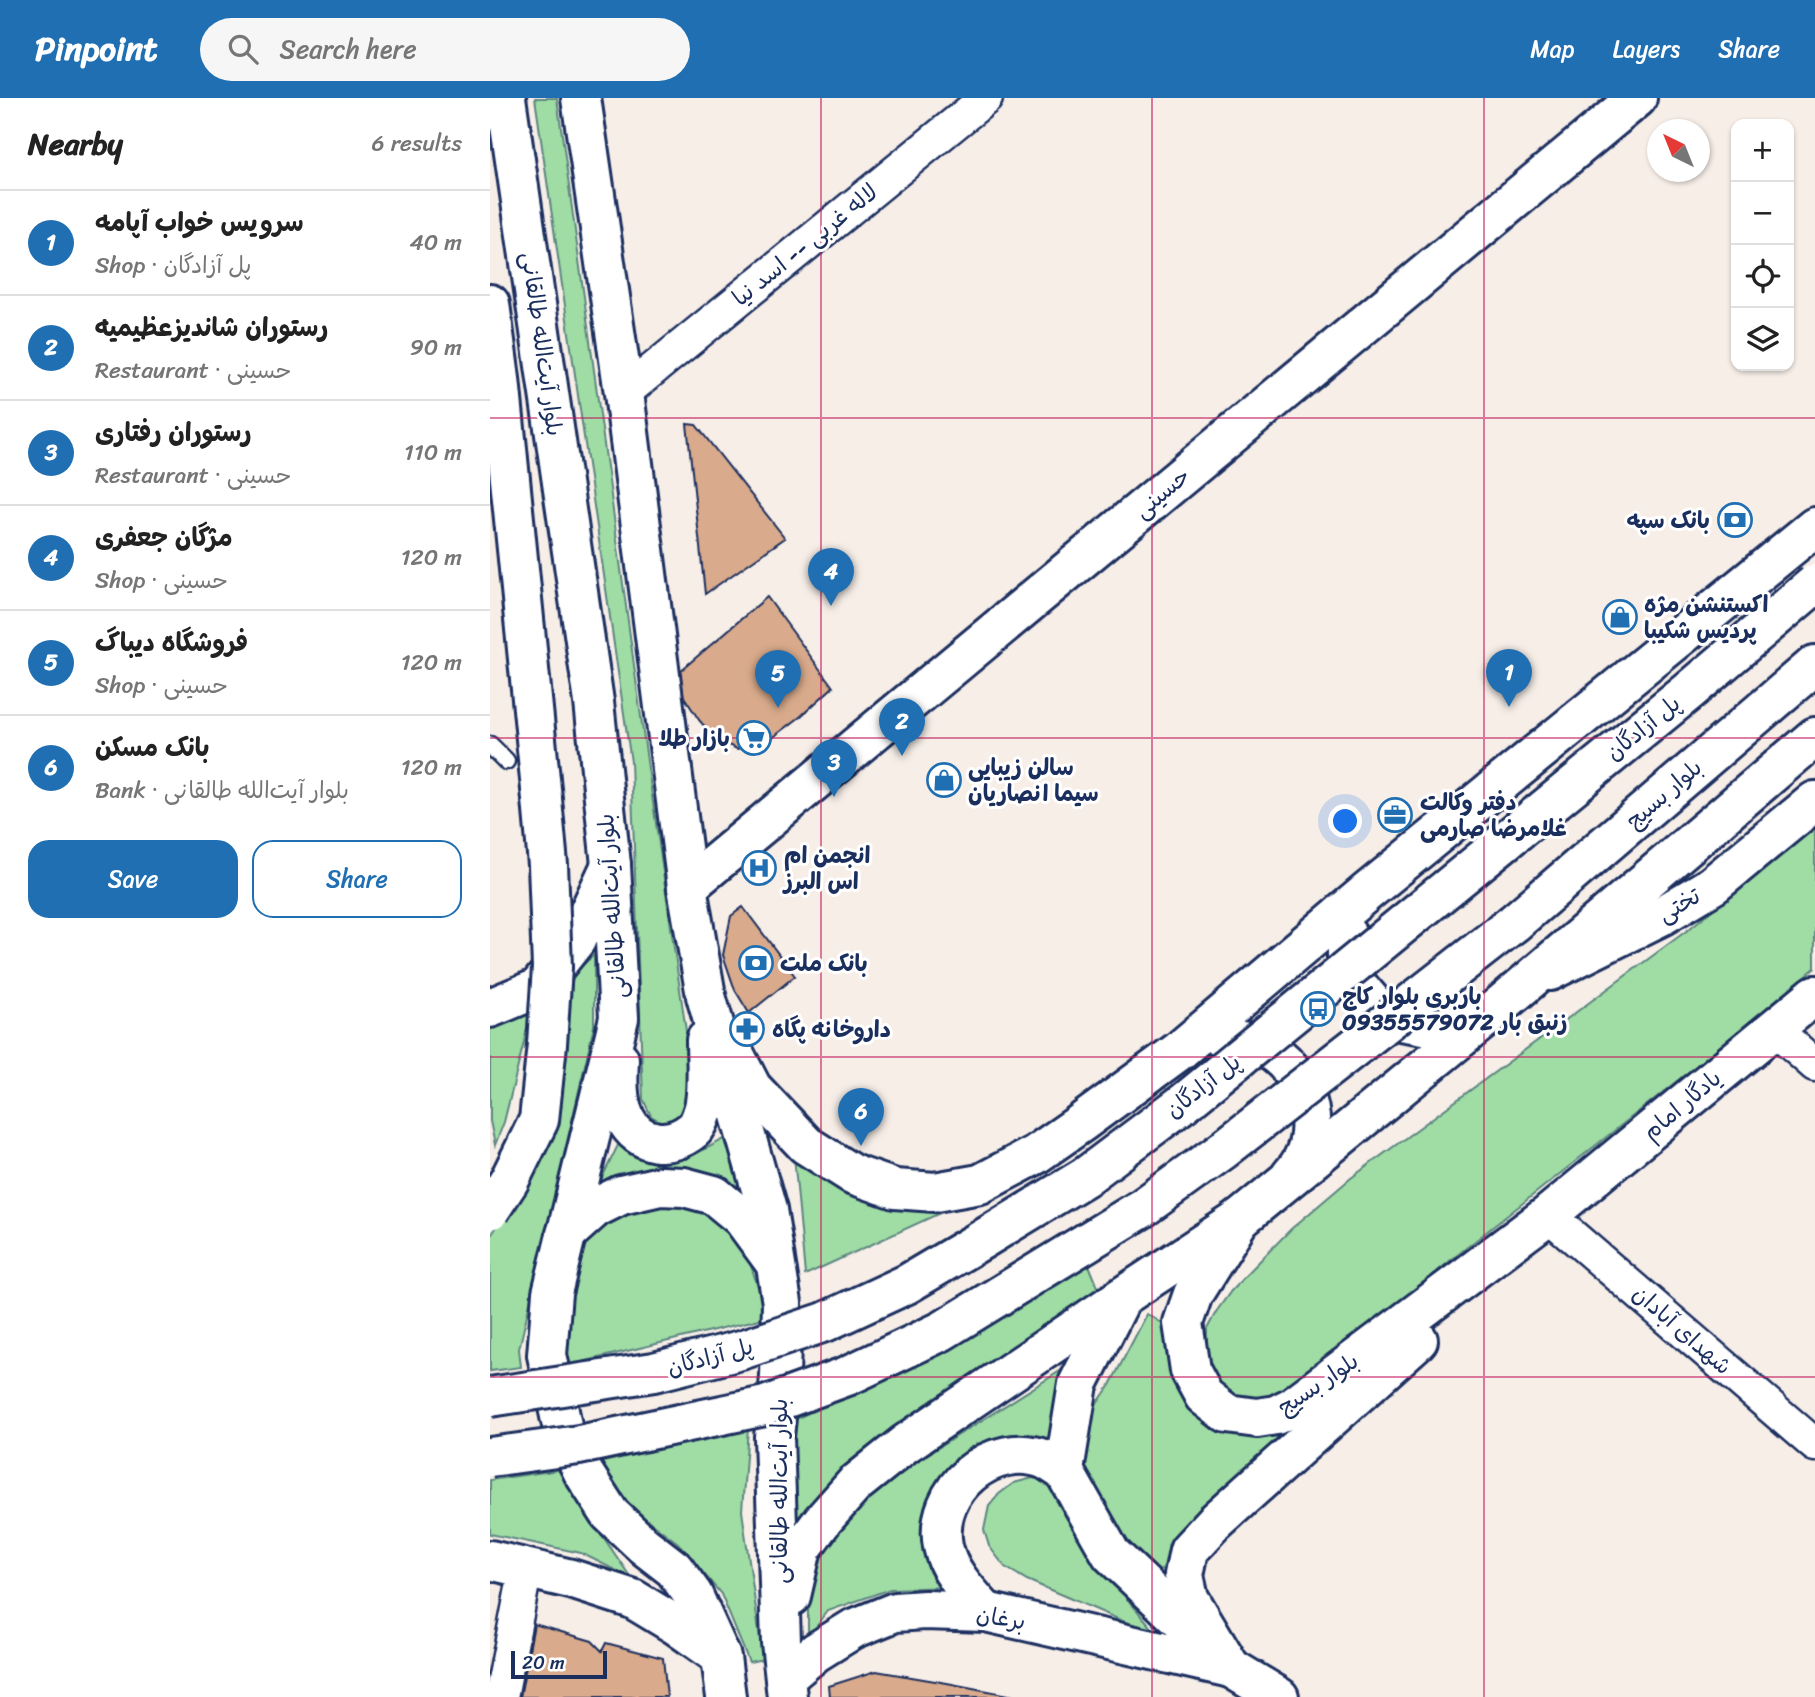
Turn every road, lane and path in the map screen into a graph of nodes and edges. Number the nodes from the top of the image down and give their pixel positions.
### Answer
1 (506, 98) edge
2 (581, 98) edge
3 (986, 98) edge
4 (1634, 99) edge
5 (490, 304) edge
6 (624, 393) junction
7 (1815, 527) edge
8 (1815, 584) edge
9 (1815, 665) edge
10 (1815, 737) edge
11 (490, 745) edge
12 (506, 761) dead end
13 (1815, 801) edge
14 (611, 865) junction
15 (687, 887) junction
16 (1367, 892) junction
17 (1527, 983) junction
18 (1815, 995) edge
19 (706, 996) junction
20 (490, 1009) edge
21 (619, 1018) junction
22 (1484, 1019) junction
23 (1774, 1029) junction
24 (1179, 1051) junction
25 (1815, 1065) edge
26 (1277, 1189) junction
27 (490, 1210) edge
28 (1548, 1215) junction
29 (1240, 1219) junction
30 (566, 1234) junction
31 (775, 1264) junction
32 (1122, 1297) junction
33 (490, 1397) edge
34 (1815, 1445) edge
35 (490, 1457) edge
36 (1064, 1471) junction
37 (499, 1565) edge
38 (986, 1612) junction
39 (722, 1657) junction
40 (1231, 1668) junction
41 (784, 1673) edge
42 (1268, 1694) edge
43 (501, 1697) edge
44 (726, 1697) edge

1 - 14 main road, بلوار آیت‌الله طالقانی
2 - 6 main road, بلوار آیت‌الله طالقانی
3 - 6 street, لاله غربی -- اسد نیا
4 - 15 main road, حسینی
5 - 27 main road, bridge
6 - 15 main road, بلوار آیت‌الله طالقانی
7 - 16 main road
8 - 33 main road, پل آزادگان, bridge
9 - 35 main road, بلوار بسیج, bridge
10 - 17 main road
11 - 12 lane
13 - 17 main road, تختی
14 - 20 main road
14 - 21 main road, بلوار آیت‌الله طالقانی
15 - 19 main road, بلوار آیت‌الله طالقانی
16 - 22 main road
16 - 24 main road
17 - 22 main road
18 - 23 main road, یادگار امام
19 - 21 main road
19 - 24 main road
19 - 31 main road, بلوار آیت‌الله طالقانی
21 - 30 main road, بلوار آیت‌الله طالقانی
22 - 26 main road
23 - 25 street
23 - 28 main road, یادگار امام
24 - 26 main road
26 - 29 main road
28 - 29 main road, بلوار بسیج
28 - 34 street, شهدای آبادان
28 - 40 main road
29 - 32 main road
30 - 31 main road
30 - 39 main road, بلوار آیت‌الله طالقانی
31 - 41 main road, بلوار آیت‌الله طالقانی
32 - 36 main road
32 - 41 main road
36 - 38 main road
36 - 40 main road, برغان
37 - 39 main road
37 - 43 street
38 - 40 main road, برغان
38 - 41 main road, برغان
39 - 44 main road, بلوار آیت‌الله طالقانی
40 - 42 main road, برغان

